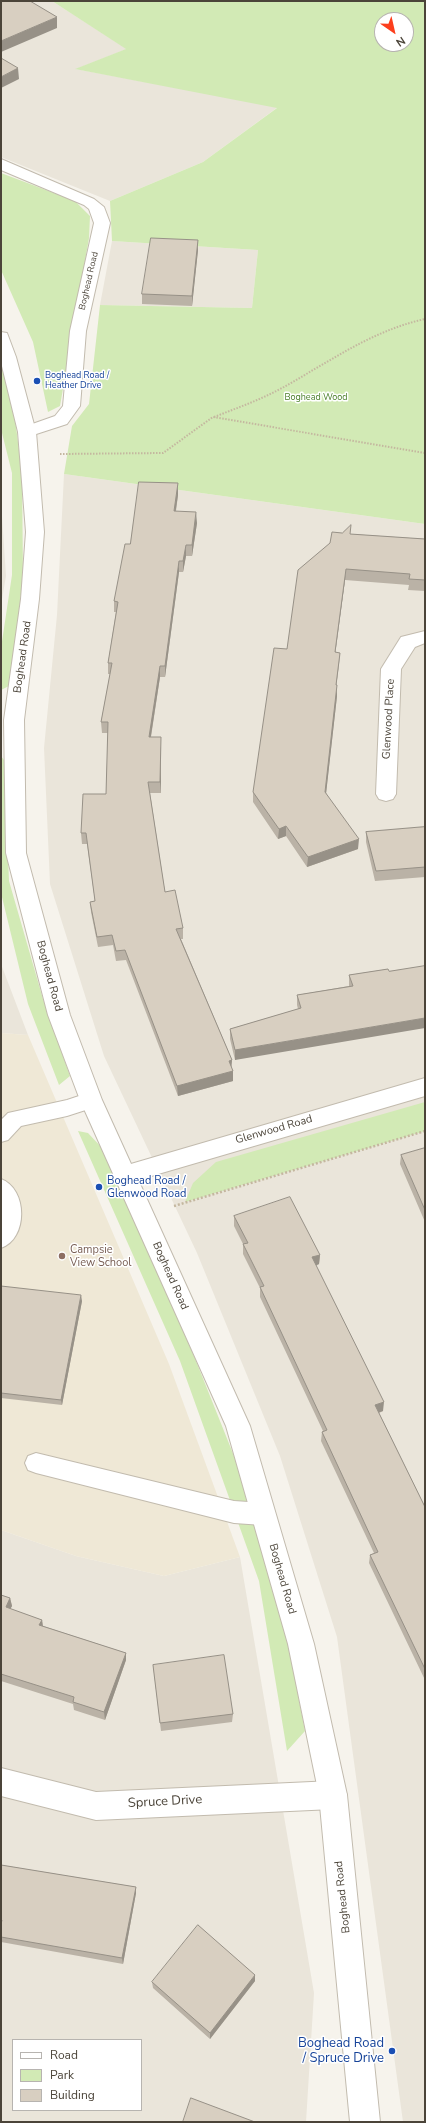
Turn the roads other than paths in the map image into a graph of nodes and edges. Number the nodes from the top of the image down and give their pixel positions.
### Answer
1 (1, 164) edge
2 (1, 337) edge
3 (26, 432) junction
4 (425, 637) edge
5 (8, 720) edge
6 (386, 794) dead end
7 (425, 1086) edge
8 (91, 1100) junction
9 (8, 1114) edge
10 (1, 1134) edge
11 (124, 1175) junction
12 (1, 1188) edge
13 (1, 1239) edge
14 (36, 1463) dead end
15 (264, 1514) junction
16 (1, 1782) edge
17 (333, 1795) junction
18 (365, 2122) edge

1 - 3 street, Boghead Road
2 - 3 street, Boghead Road
3 - 5 street, Boghead Road
4 - 6 street, Glenwood Place
5 - 8 street, Boghead Road
7 - 11 street, Glenwood Road
8 - 9 lane
8 - 11 street, Boghead Road
9 - 10 lane
11 - 15 street, Boghead Road
12 - 13 lane
14 - 15 lane
15 - 17 street, Boghead Road
16 - 17 street, Spruce Drive
17 - 18 street, Boghead Road

